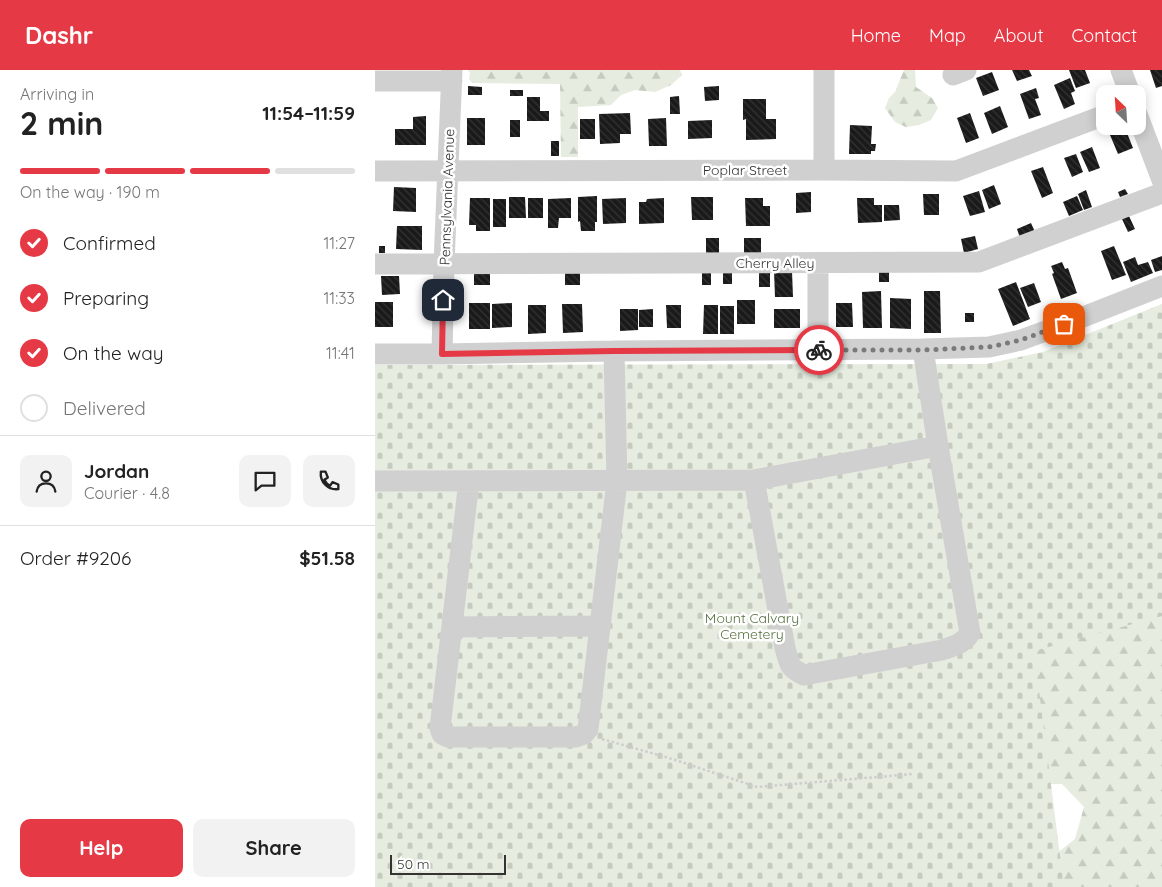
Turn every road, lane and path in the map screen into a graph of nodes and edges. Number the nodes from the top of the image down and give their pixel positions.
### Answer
1 (824, 70) edge
2 (1121, 70) edge
3 (452, 76) edge
4 (375, 81) edge
5 (1127, 85) edge
6 (1096, 118) edge
7 (1145, 135) edge
8 (824, 170) junction
9 (375, 171) edge
10 (1160, 171) edge
11 (448, 172) junction
12 (1162, 193) edge
13 (818, 262) junction
14 (375, 264) edge
15 (444, 264) junction
16 (1162, 286) edge
17 (818, 350) junction
18 (923, 350) junction
19 (614, 351) junction
20 (375, 354) edge
21 (442, 354) junction
22 (938, 446) junction
23 (617, 480) junction
24 (754, 480) junction
25 (375, 481) edge
26 (469, 481) junction
27 (452, 626) junction
28 (600, 626) junction
29 (584, 734) junction
30 (913, 774) dead end

1 - 8 street
2 - 5 street
3 - 4 street
3 - 11 street, Pennsylvania Avenue
6 - 8 street, Poplar Street
7 - 10 street
8 - 11 street, Poplar Street
9 - 11 street, Poplar Street
11 - 15 street, Pennsylvania Avenue
12 - 13 street, Cherry Alley
13 - 15 street, Cherry Alley
13 - 17 street
14 - 15 street, Cherry Alley
15 - 21 street, Pennsylvania Avenue
16 - 18 street
17 - 18 street
17 - 19 street
18 - 22 street
19 - 21 street
19 - 23 street
20 - 21 street
22 - 24 street
22 - 24 street
23 - 24 street
23 - 26 street
23 - 28 street
25 - 26 street
26 - 27 street
27 - 28 street
27 - 29 street
28 - 29 street
29 - 30 path

